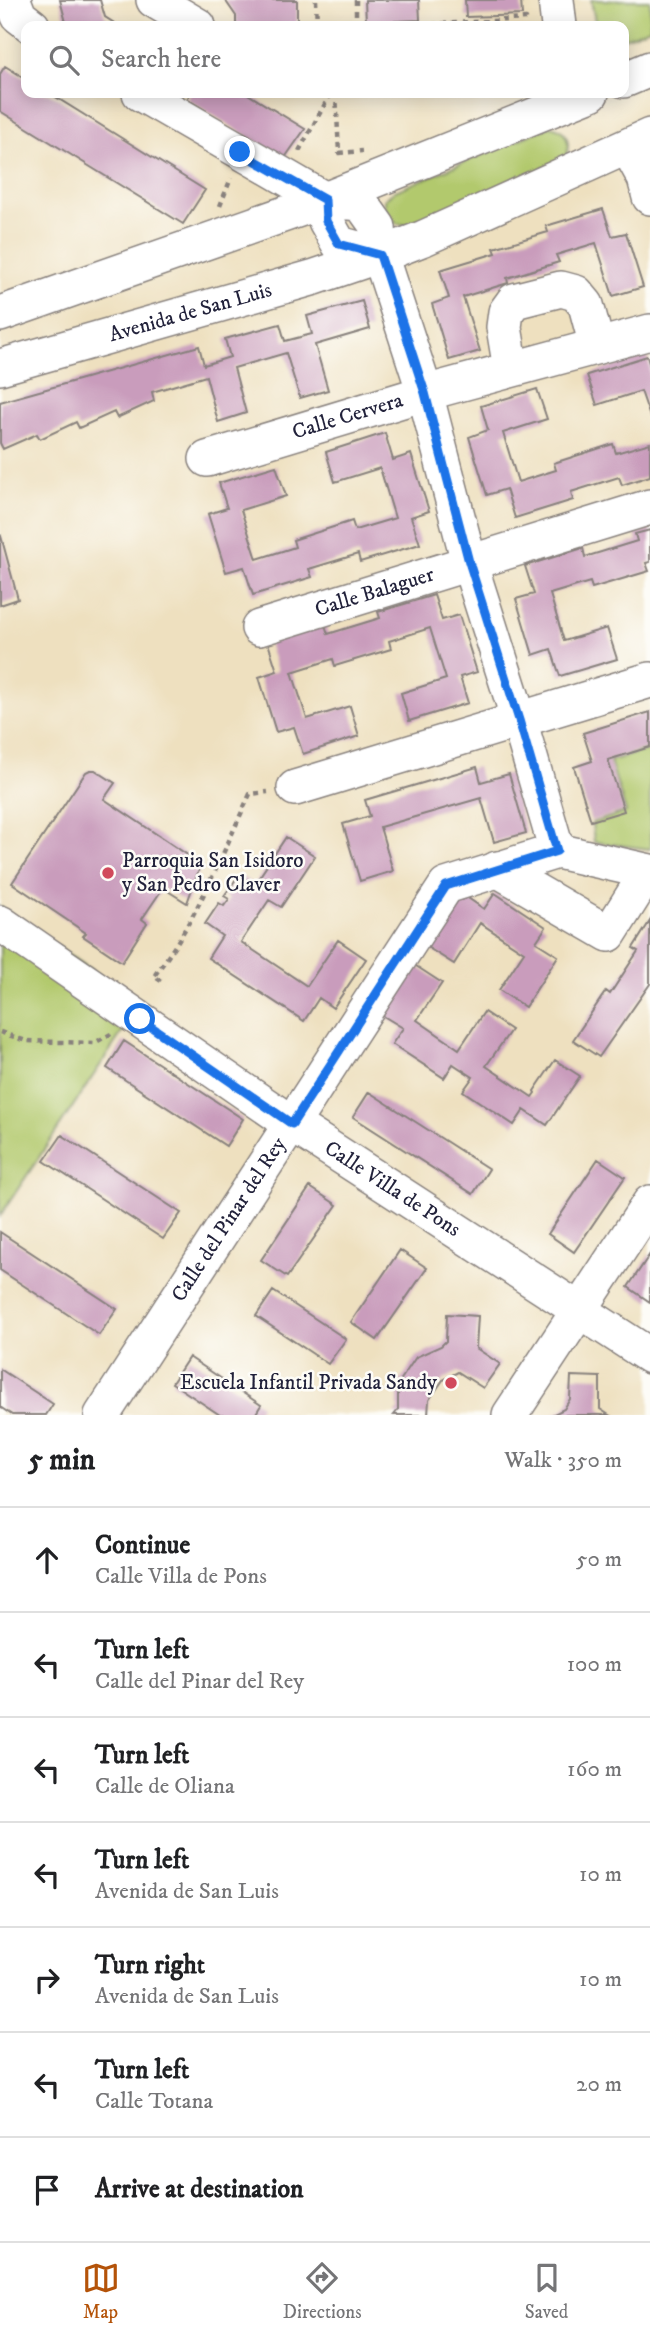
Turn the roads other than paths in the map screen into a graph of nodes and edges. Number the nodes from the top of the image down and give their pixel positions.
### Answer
1 (154, 0) edge
2 (556, 0) edge
3 (190, 21) edge
4 (544, 21) edge
5 (650, 69) edge
6 (629, 78) edge
7 (150, 98) edge
8 (571, 98) edge
9 (639, 142) edge
10 (650, 197) edge
11 (325, 200) junction
12 (380, 255) junction
13 (0, 314) edge
14 (650, 332) edge
15 (597, 346) junction
16 (0, 367) edge
17 (511, 369) junction
18 (425, 393) junction
19 (206, 459) dead end
20 (650, 508) edge
21 (469, 562) junction
22 (259, 628) dead end
23 (650, 680) edge
24 (519, 720) junction
25 (295, 788) road end
26 (557, 851) junction
27 (497, 869) junction
28 (649, 872) edge
29 (0, 923) edge
30 (292, 1124) junction
31 (650, 1203) edge
32 (580, 1312) junction
33 (650, 1356) edge
34 (102, 1415) edge
35 (510, 1415) edge

1 - 3 street
2 - 4 street
5 - 6 street
7 - 11 street
8 - 11 street
9 - 10 street
9 - 12 street, Avenida de San Luis
11 - 12 street
11 - 13 street
12 - 16 street, Avenida de San Luis
12 - 18 street
14 - 15 street, Calle Cervera
15 - 17 street, Calle Cervera
15 - 17 street
17 - 18 street, Calle Cervera
18 - 19 street, Calle Cervera
18 - 21 street
20 - 21 street, Calle Balaguer
21 - 22 street, Calle Balaguer
21 - 24 street
23 - 24 street
24 - 25 street
24 - 26 street
26 - 27 street, Calle del Pinar del Rey
26 - 28 street, Calle del Pinar del Rey
27 - 28 street
27 - 30 street, Calle del Pinar del Rey
29 - 30 street, Calle Villa de Pons
30 - 32 street, Calle Villa de Pons
30 - 34 street, Calle del Pinar del Rey
31 - 32 street
32 - 33 street, Calle Villa de Pons
32 - 35 street

